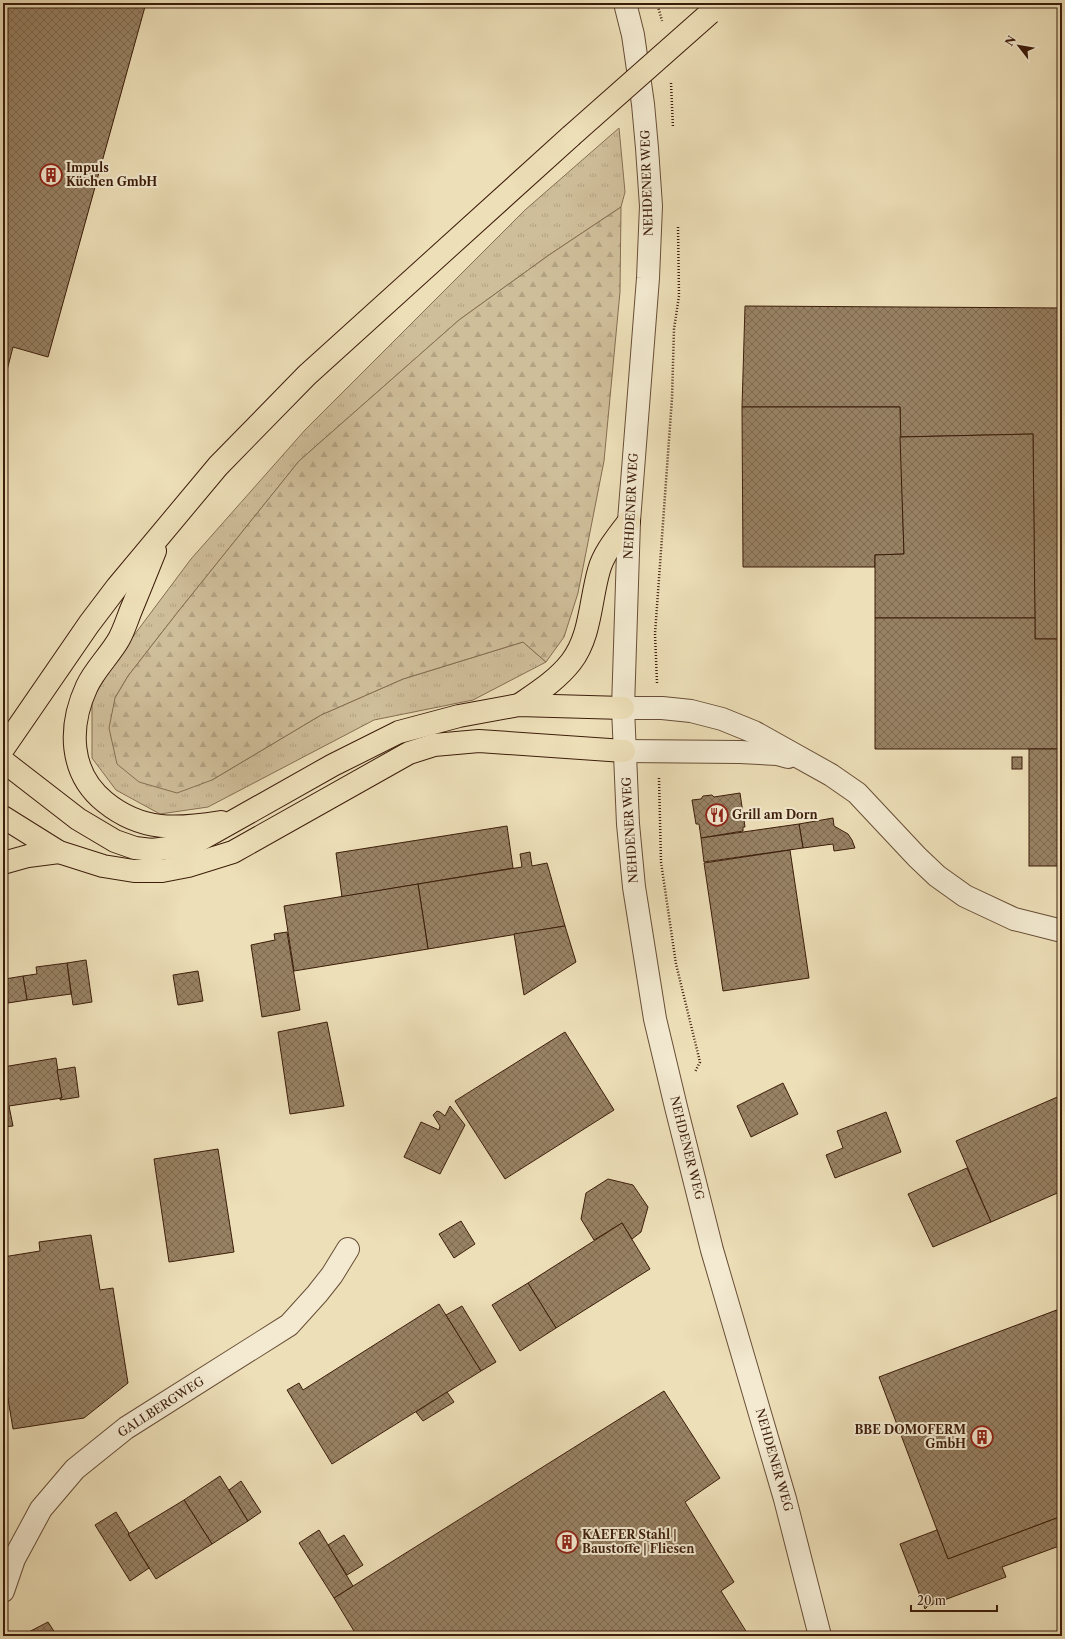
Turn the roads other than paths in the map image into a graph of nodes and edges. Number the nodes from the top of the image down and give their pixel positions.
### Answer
1 (625, 3) edge
2 (716, 8) edge
3 (629, 521) junction
4 (162, 532) junction
5 (519, 705) junction
6 (623, 708) junction
7 (3, 749) edge
8 (624, 751) junction
9 (801, 760) junction
10 (3, 761) edge
11 (3, 817) edge
12 (235, 820) junction
13 (60, 852) junction
14 (3, 863) edge
15 (1062, 931) edge
16 (348, 1249) dead end
17 (3, 1591) edge
18 (820, 1636) edge

1 - 3 street, NEHDENER WEG
2 - 4 main road, bridge
3 - 5 main road
3 - 6 street, NEHDENER WEG
4 - 7 main road
4 - 12 main road
5 - 6 main road
5 - 12 main road
6 - 8 street, NEHDENER WEG
6 - 9 street
8 - 9 street
8 - 13 main road
8 - 18 street, NEHDENER WEG
9 - 15 street
10 - 12 main road
11 - 13 main road
13 - 14 main road
16 - 17 street, GALLBERGWEG

